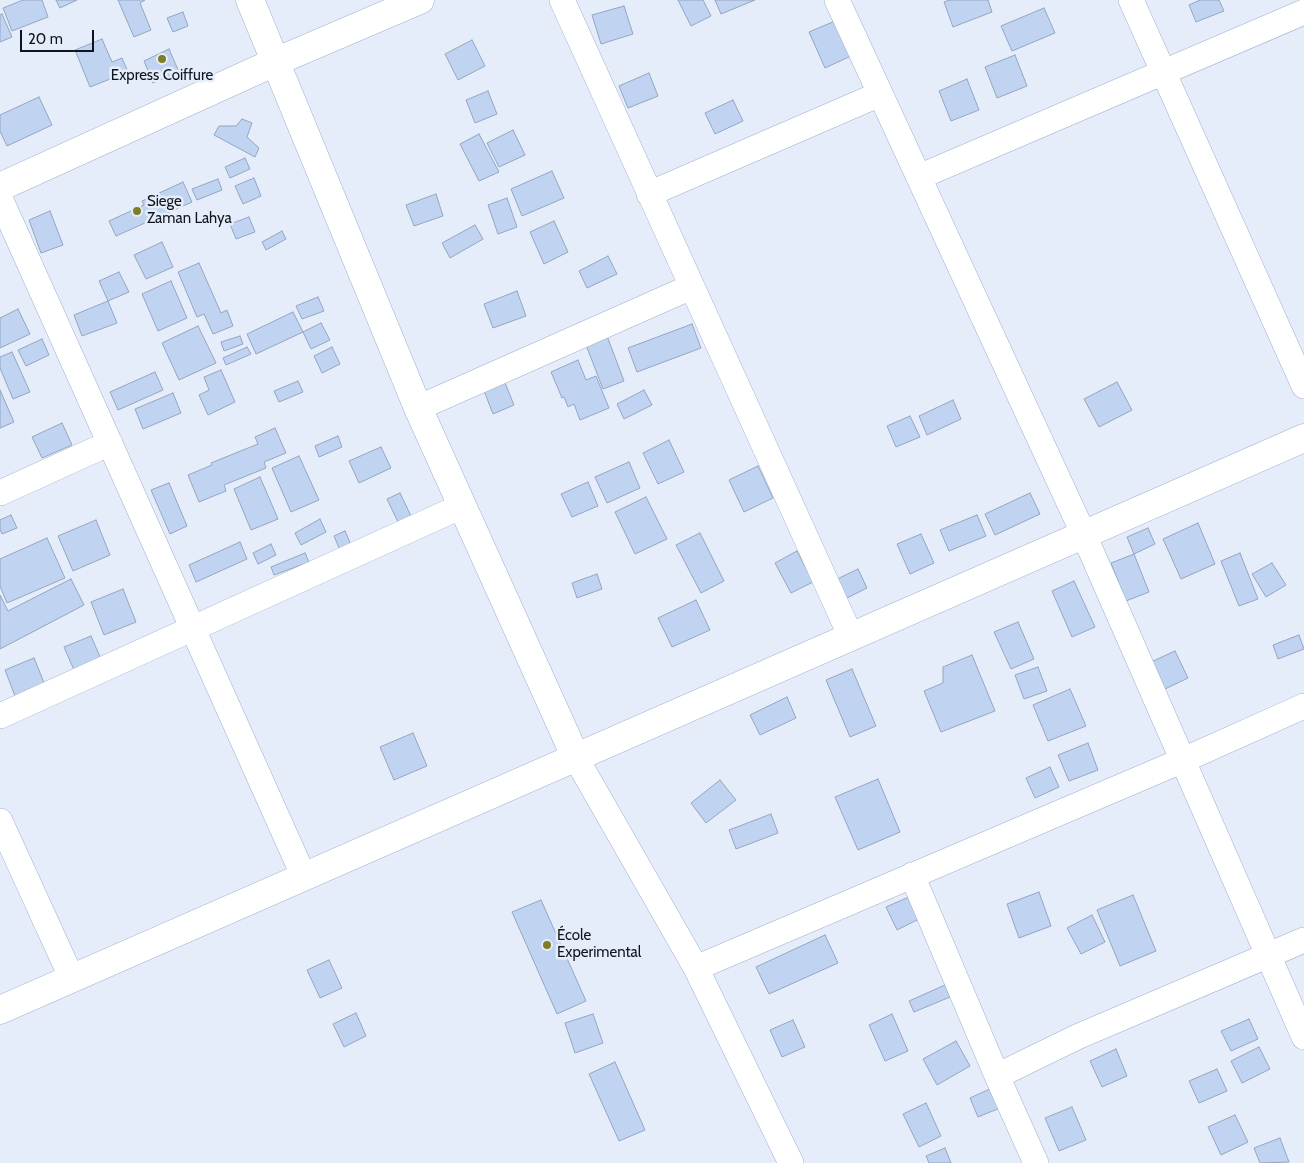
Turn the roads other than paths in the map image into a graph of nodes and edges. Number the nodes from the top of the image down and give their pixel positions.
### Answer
1 (250, 0) edge
2 (420, 0) edge
3 (562, 0) edge
4 (837, 0) edge
5 (1131, 0) edge
6 (1304, 12) edge
7 (275, 62) junction
8 (1163, 72) junction
9 (880, 94) junction
10 (919, 177) junction
11 (0, 187) edge
12 (649, 194) junction
13 (0, 198) edge
14 (691, 287) junction
15 (1304, 386) edge
16 (418, 408) junction
17 (1304, 438) edge
18 (110, 443) junction
19 (0, 493) edge
20 (462, 506) junction
21 (1084, 535) junction
22 (193, 628) junction
23 (851, 637) junction
24 (1304, 706) edge
25 (0, 716) edge
26 (576, 758) junction
27 (1184, 760) junction
28 (0, 821) edge
29 (912, 875) junction
30 (304, 877) junction
31 (1304, 940) edge
32 (1269, 956) junction
33 (696, 968) junction
34 (72, 979) junction
35 (0, 1010) edge
36 (1304, 1036) edge
37 (997, 1076) junction
38 (791, 1163) edge
39 (1036, 1163) edge

1 - 7 street
2 - 7 street
3 - 12 street
4 - 9 street
5 - 8 street
6 - 8 street
7 - 11 street
7 - 16 street
8 - 10 street
8 - 15 street
9 - 10 street
9 - 12 street
10 - 21 street
12 - 14 street
13 - 18 street
14 - 16 street
14 - 23 street
16 - 20 street
17 - 21 street
18 - 19 street
18 - 22 street
20 - 22 street
20 - 26 street
21 - 23 street
21 - 27 street
22 - 25 street
22 - 30 street
23 - 26 street
24 - 27 street
26 - 30 street
26 - 33 street
27 - 29 street
27 - 32 street
28 - 34 street
29 - 33 street
29 - 37 street
30 - 34 street
31 - 32 street
32 - 36 street
32 - 37 street
33 - 38 street
34 - 35 street
37 - 39 street

